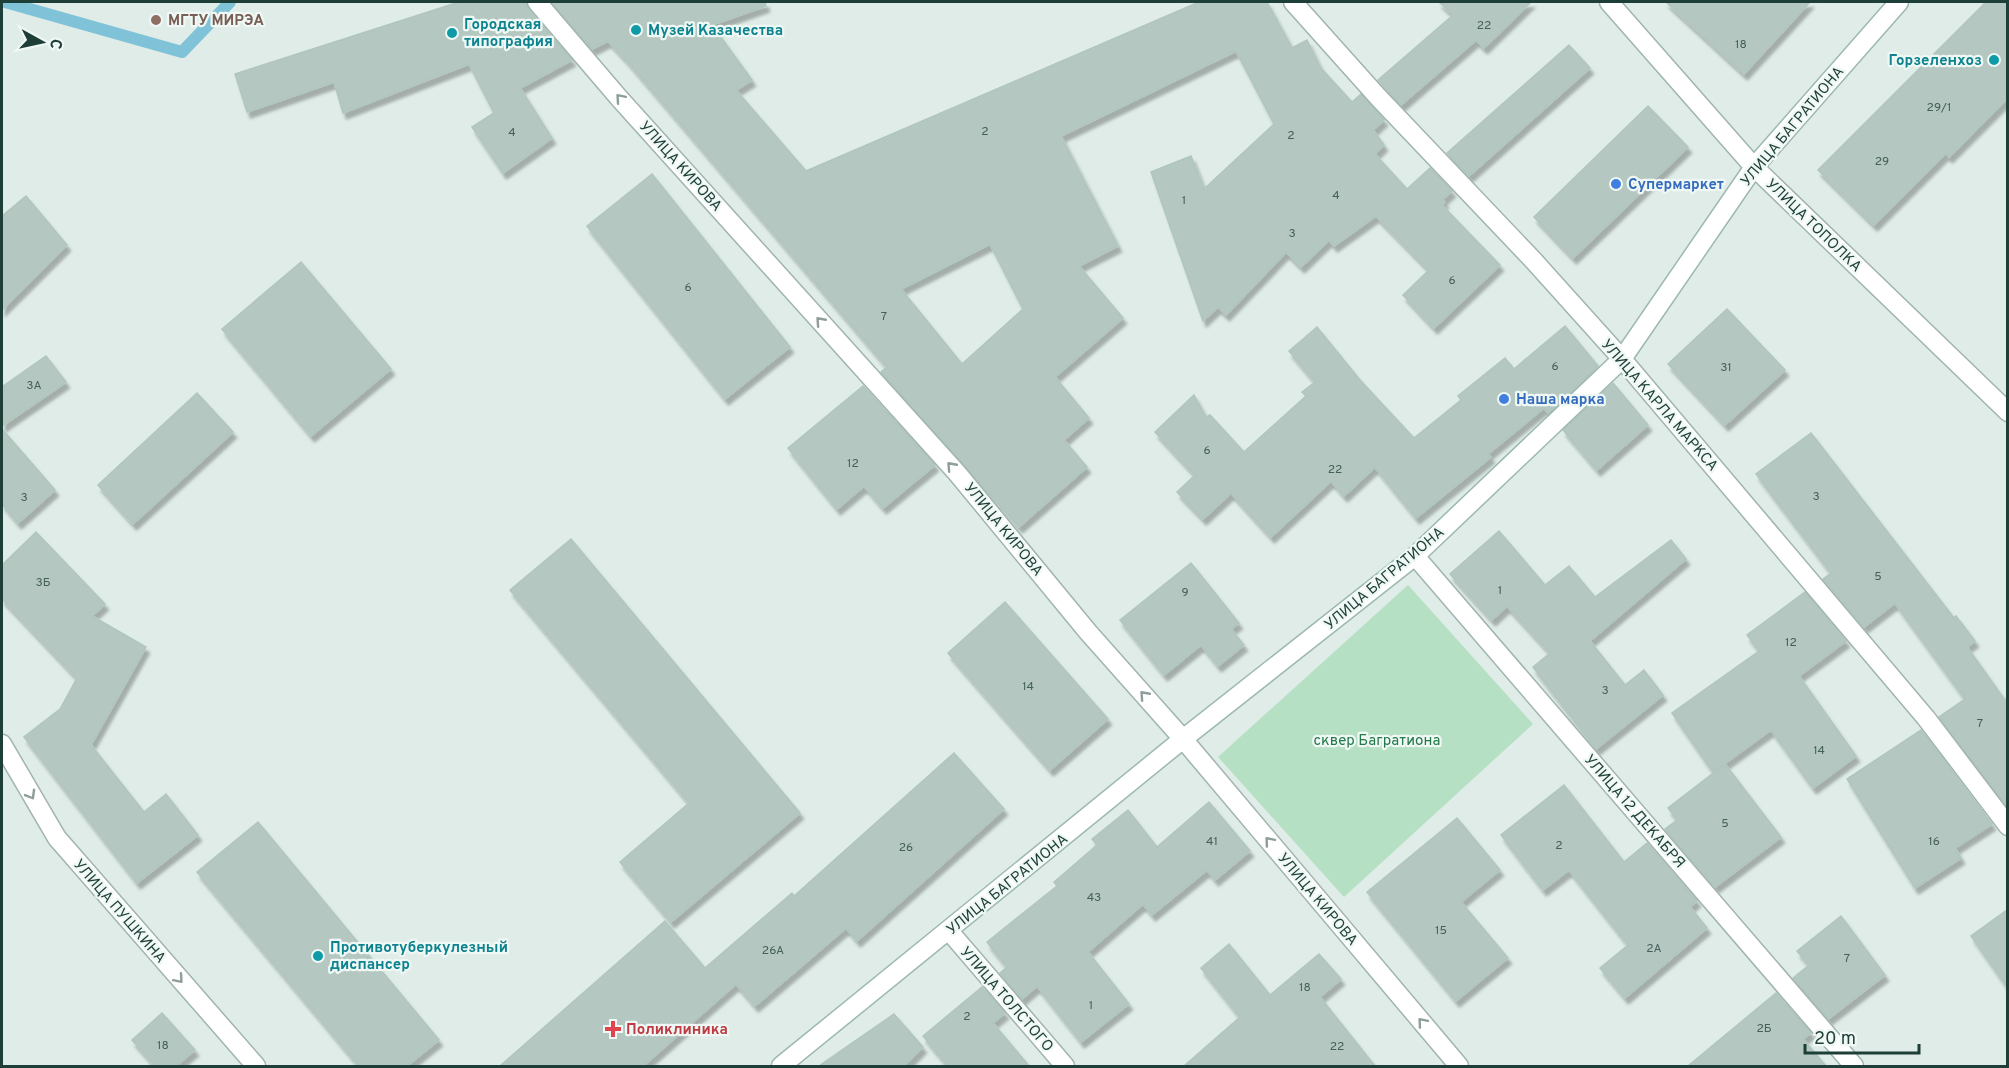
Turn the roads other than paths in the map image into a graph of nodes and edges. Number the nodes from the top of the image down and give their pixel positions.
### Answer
1 (537, 2) edge
2 (1293, 2) edge
3 (1609, 2) edge
4 (1899, 2) edge
5 (1754, 166) junction
6 (1622, 359) junction
7 (2007, 412) edge
8 (1415, 556) junction
9 (1183, 739) junction
10 (2, 744) edge
11 (2007, 826) edge
12 (949, 931) junction
13 (256, 1066) edge
14 (781, 1066) edge
15 (1065, 1066) edge
16 (1459, 1066) edge
17 (1854, 1066) edge

9 -> 1 street, УЛИЦА КИРОВА
2 - 6 street, УЛИЦА КАРЛА МАРКСА
3 - 5 street, УЛИЦА ТОПОЛКА
4 - 5 street, УЛИЦА БАГРАТИОНА
5 - 6 street, УЛИЦА БАГРАТИОНА
5 - 7 street, УЛИЦА ТОПОЛКА
6 - 8 street, УЛИЦА БАГРАТИОНА
6 - 11 street, УЛИЦА КАРЛА МАРКСА
8 - 9 street, УЛИЦА БАГРАТИОНА
8 - 17 street, УЛИЦА 12 ДЕКАБРЯ
9 - 12 street, УЛИЦА БАГРАТИОНА
16 -> 9 street, УЛИЦА КИРОВА
10 -> 13 street, УЛИЦА ПУШКИНА
12 - 14 street, УЛИЦА БАГРАТИОНА
12 - 15 street, УЛИЦА ТОЛСТОГО

